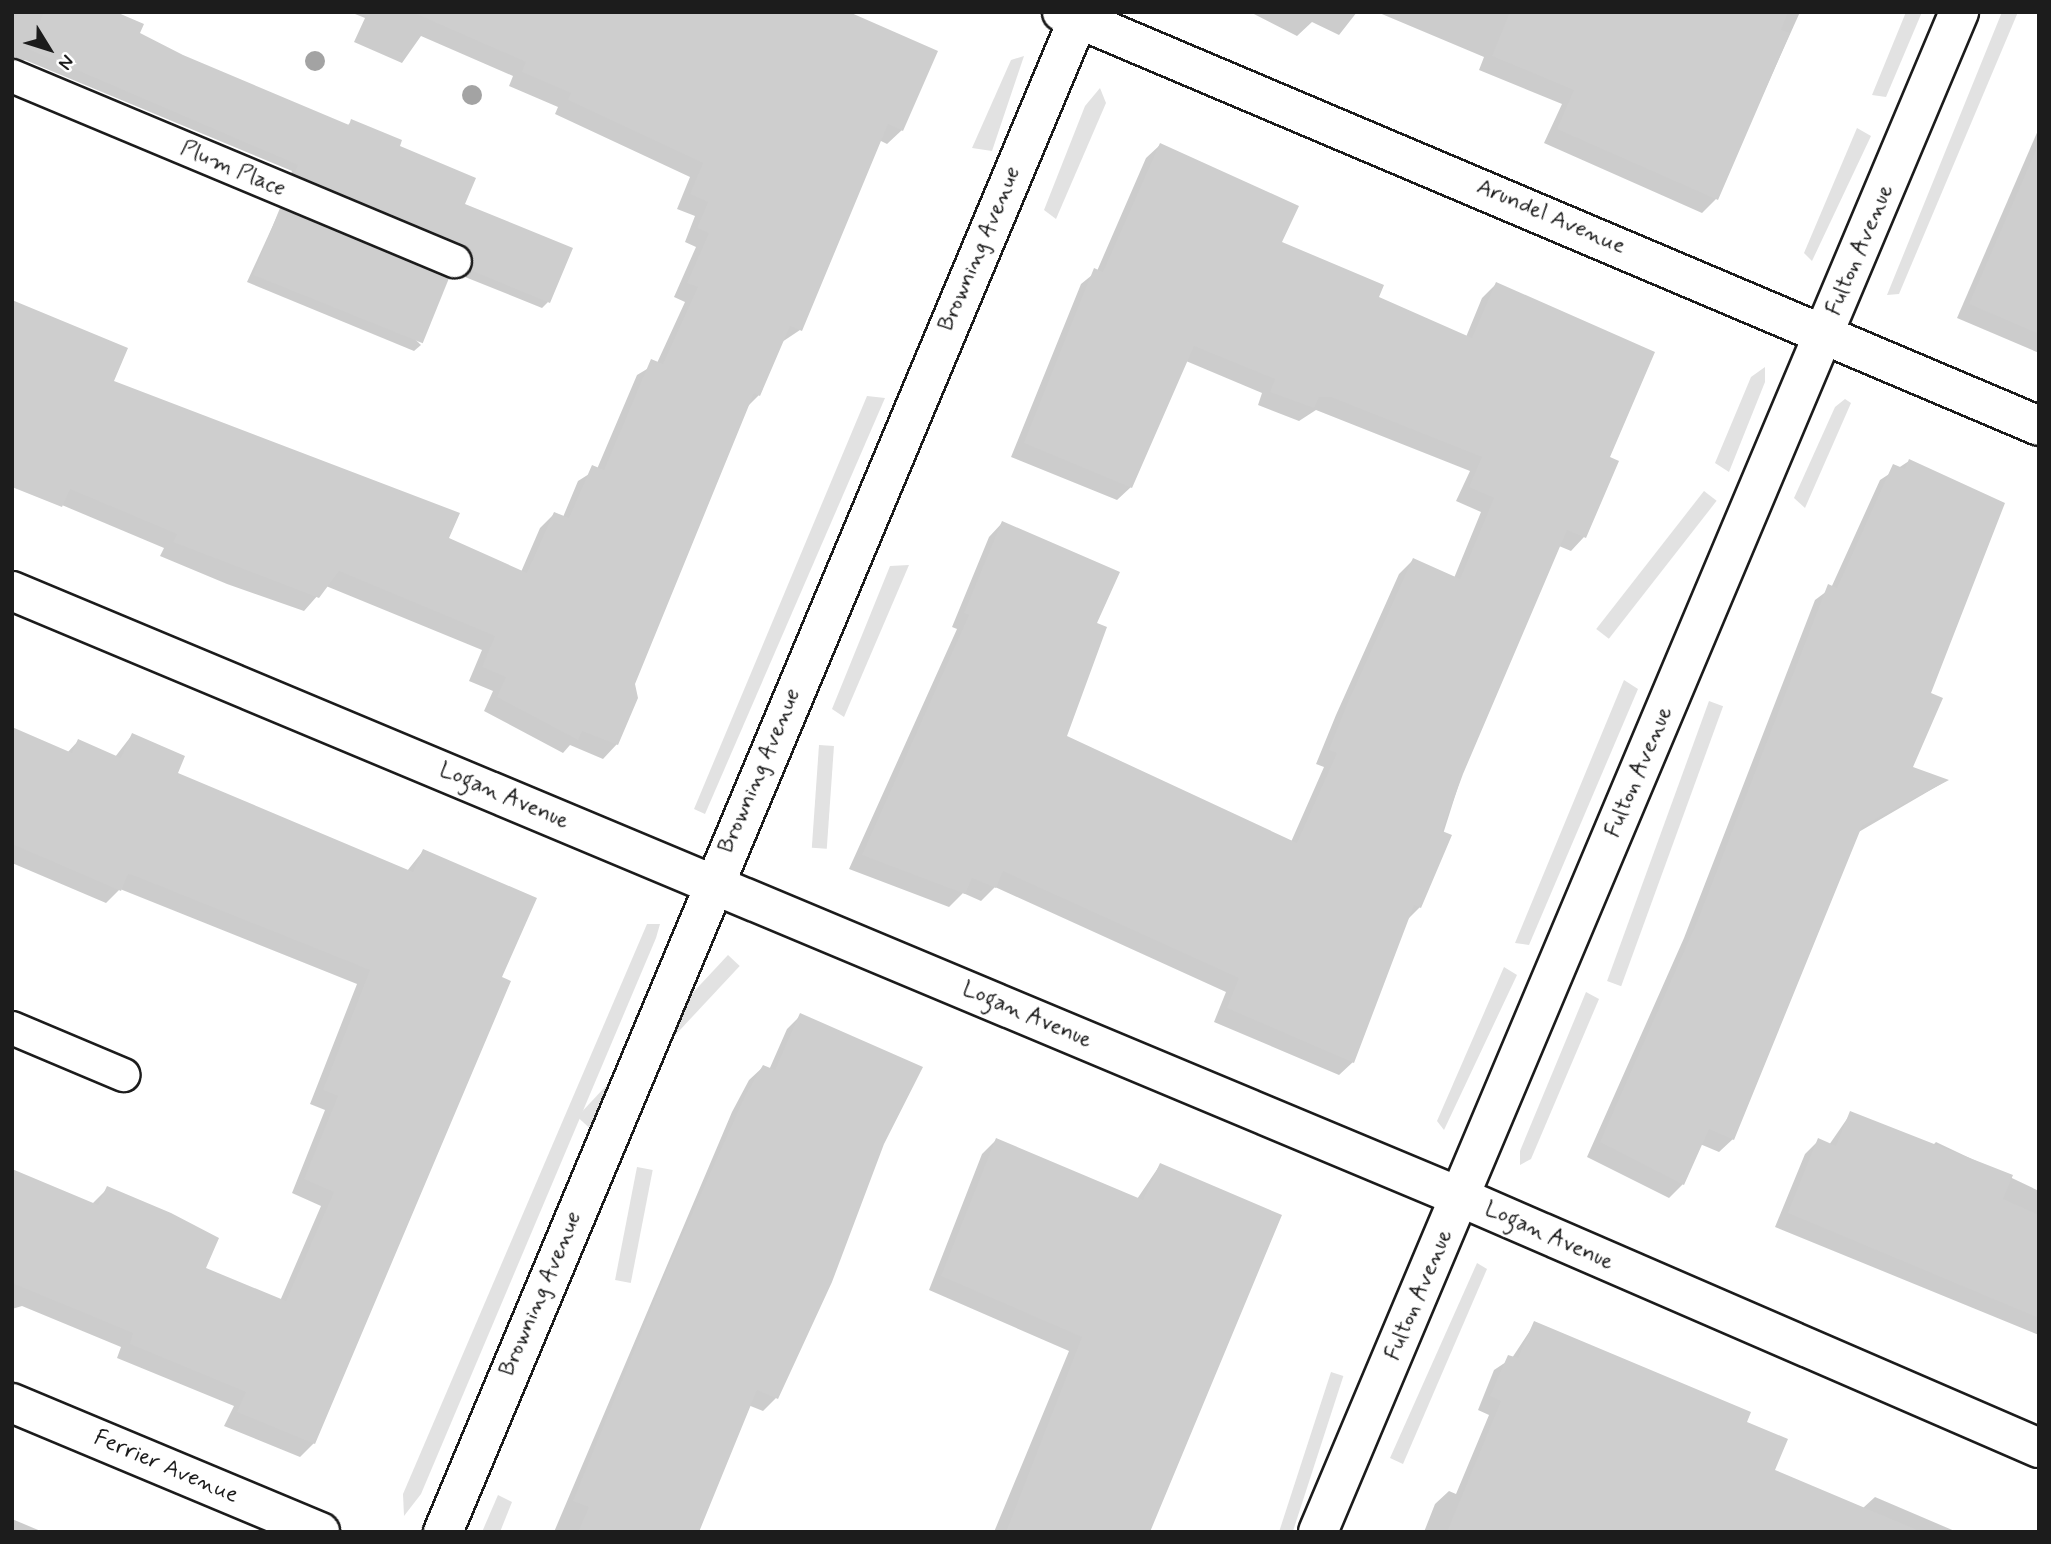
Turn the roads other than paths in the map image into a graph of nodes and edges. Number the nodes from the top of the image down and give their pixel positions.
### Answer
1 (1959, 12) edge
2 (1074, 14) edge
3 (12, 76) edge
4 (454, 261) dead end
5 (1825, 333) junction
6 (2039, 426) edge
7 (12, 591) edge
8 (712, 884) junction
9 (12, 1028) edge
10 (123, 1075) dead end
11 (1460, 1197) junction
12 (12, 1403) edge
13 (2039, 1448) edge
14 (320, 1532) edge
15 (443, 1532) edge
16 (1318, 1532) edge

1 - 5 street, Fulton Avenue
2 - 5 street, Arundel Avenue
2 - 8 street, Browning Avenue
3 - 4 lane, Plum Place
5 - 6 street, Arundel Avenue
5 - 11 street, Fulton Avenue
7 - 8 street, Logan Avenue
8 - 11 street, Logan Avenue
8 - 15 street, Browning Avenue
9 - 10 lane
11 - 13 street, Logan Avenue
11 - 16 street, Fulton Avenue
12 - 14 street, Ferrier Avenue

